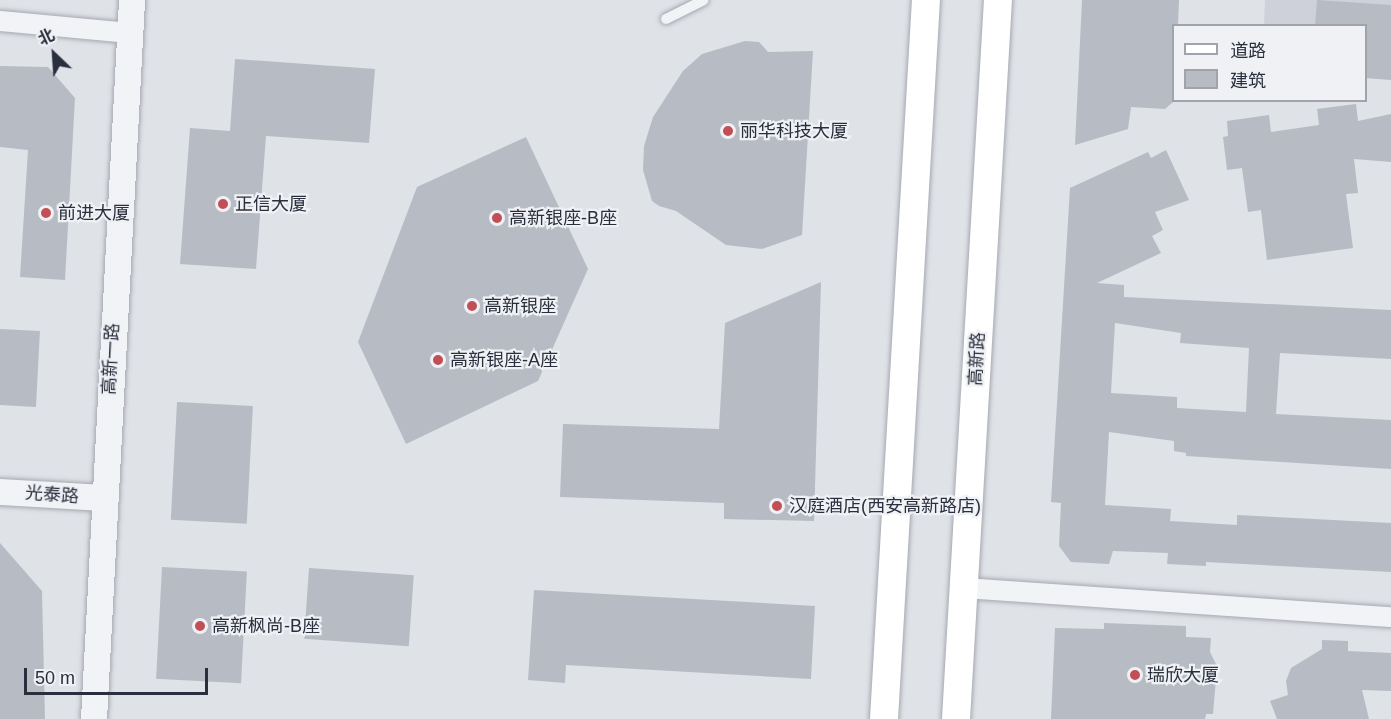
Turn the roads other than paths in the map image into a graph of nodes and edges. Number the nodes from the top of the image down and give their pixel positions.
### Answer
1 (132, 0) edge
2 (704, 0) edge
3 (926, 0) edge
4 (998, 0) edge
5 (666, 19) dead end
6 (0, 21) edge
7 (130, 33) junction
8 (0, 492) edge
9 (104, 498) junction
10 (963, 588) junction
11 (1391, 617) edge
12 (94, 719) edge
13 (884, 719) edge
14 (956, 719) edge

1 - 7 street, 高新一路
2 - 5 lane
3 - 13 main road
4 - 10 main road, 高新路
6 - 7 street
7 - 9 street, 高新一路
8 - 9 street, 光泰路
9 - 12 street, 高新一路
10 - 11 street
10 - 14 main road, 高新路

